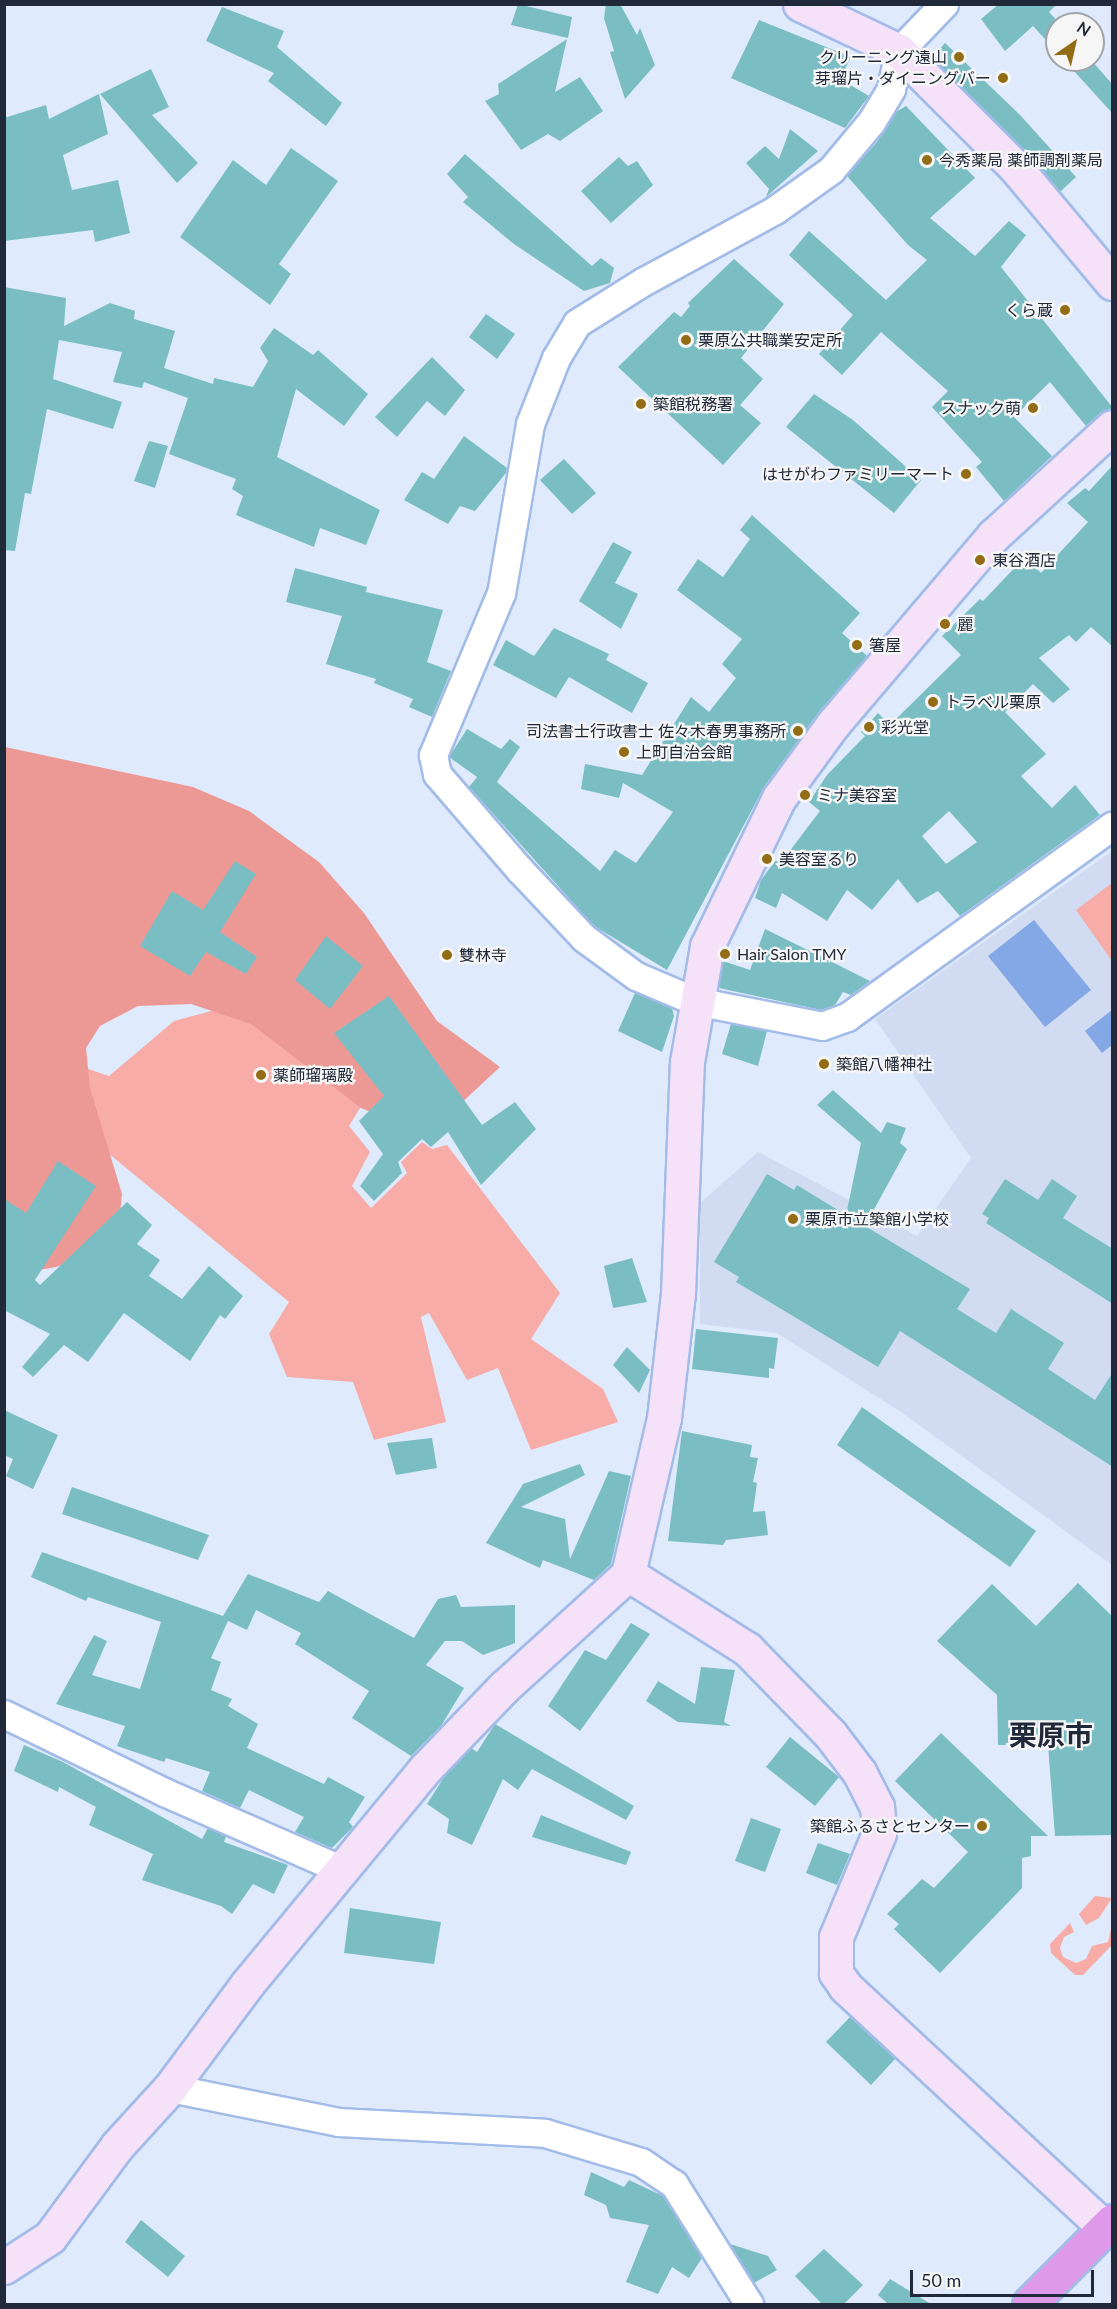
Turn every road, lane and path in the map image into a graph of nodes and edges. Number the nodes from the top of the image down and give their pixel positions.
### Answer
1 (800, 4) edge
2 (944, 4) edge
3 (899, 51) junction
4 (1113, 283) edge
5 (1113, 427) edge
6 (1113, 826) edge
7 (695, 1001) junction
8 (628, 1574) junction
9 (4, 1714) edge
10 (340, 1869) junction
11 (170, 2088) junction
12 (1109, 2225) edge
13 (4, 2267) edge
14 (749, 2304) edge
15 (1029, 2304) edge

1 - 3 street
2 - 3 street
3 - 4 street
3 - 7 street
5 - 7 street
6 - 7 street
7 - 8 street
8 - 10 street
8 - 12 street
9 - 10 street
10 - 11 street
11 - 13 street
11 - 14 street
12 - 15 highway

